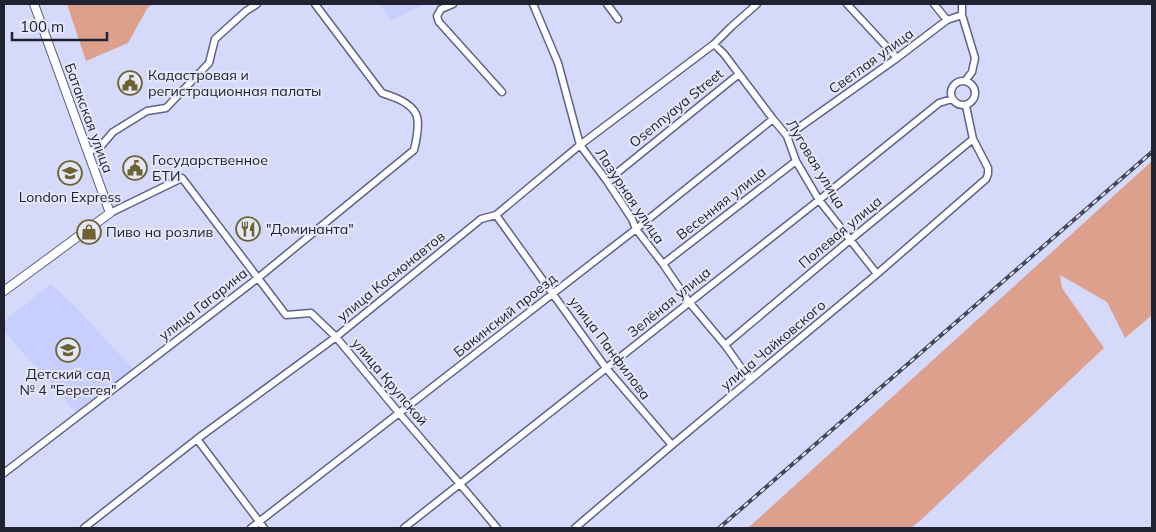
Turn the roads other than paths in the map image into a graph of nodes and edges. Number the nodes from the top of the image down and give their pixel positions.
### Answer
1 (34, 4) edge
2 (257, 4) edge
3 (315, 4) edge
4 (453, 4) edge
5 (533, 4) edge
6 (607, 4) edge
7 (756, 4) edge
8 (847, 4) edge
9 (934, 4) edge
10 (962, 4) edge
11 (962, 15) junction
12 (618, 19) dead end
13 (947, 20) junction
14 (714, 44) junction
15 (897, 58) junction
16 (738, 74) junction
17 (965, 81) junction
18 (502, 92) dead end
19 (952, 99) junction
20 (966, 106) junction
21 (773, 120) junction
22 (787, 136) junction
23 (973, 139) junction
24 (580, 145) junction
25 (88, 152) junction
26 (796, 161) junction
27 (607, 181) junction
28 (820, 200) junction
29 (110, 213) junction
30 (496, 215) junction
31 (636, 229) junction
32 (850, 240) junction
33 (663, 264) junction
34 (877, 274) junction
35 (258, 278) junction
36 (4, 291) edge
37 (553, 293) junction
38 (689, 302) junction
39 (336, 337) junction
40 (725, 345) junction
41 (606, 368) junction
42 (750, 380) junction
43 (399, 413) junction
44 (196, 439) junction
45 (672, 445) junction
46 (4, 473) edge
47 (460, 484) junction
48 (260, 522) junction
49 (84, 528) edge
50 (252, 528) edge
51 (264, 528) edge
52 (404, 528) edge
53 (496, 528) edge
54 (575, 528) edge

1 - 25 main road, Батакская улица
2 - 25 street
3 - 35 street, улица Гагарина
4 - 18 street
5 - 24 street, Лазурная улица
6 - 12 street
7 - 14 street, улица Космонавтов
8 - 15 street
9 - 13 street
10 - 11 street
11 - 13 street, Светлая улица
11 - 17 street
13 - 15 street, Светлая улица
14 - 16 street, Луговая улица
14 - 24 street, улица Космонавтов
15 - 22 street, Светлая улица
16 - 21 street, Луговая улица
16 - 27 street, Osennyaya Street
17 - 19 street
17 - 20 street
19 - 20 street
19 - 28 street, Зелёная улица
20 - 23 street
21 - 22 street, Луговая улица
21 - 31 street, Бакинский проезд
22 - 26 street, Луговая улица
23 - 32 street, Полевая улица
23 - 34 street, улица Чайковского
24 - 27 street, Лазурная улица
24 - 30 street, улица Космонавтов
25 - 29 main road, Батакская улица
26 - 28 street, Луговая улица
26 - 33 street, Весенняя улица
27 - 31 street, Лазурная улица
28 - 32 street, Луговая улица
28 - 38 street, Зелёная улица
29 - 35 street, улица Крупской
29 - 36 main road
30 - 37 street, улица Панфилова
30 - 39 street, улица Космонавтов
31 - 33 street, Лазурная улица
31 - 37 street, Бакинский проезд
32 - 34 street, Луговая улица
32 - 40 street, Полевая улица
33 - 38 street, Лазурная улица
34 - 42 street, улица Чайковского
35 - 39 street, улица Крупской
35 - 46 street, улица Гагарина
37 - 41 street, улица Панфилова
37 - 43 street, Бакинский проезд
38 - 40 street, Лазурная улица
38 - 41 street, Зелёная улица
39 - 43 street, улица Крупской
39 - 44 street, улица Космонавтов
40 - 42 street, Лазурная улица
41 - 45 street, улица Панфилова
41 - 47 street, Зелёная улица
42 - 45 street, улица Чайковского
43 - 47 street, улица Крупской
43 - 48 street, Бакинский проезд
44 - 48 street
44 - 49 street, улица Космонавтов
45 - 54 street, улица Чайковского
47 - 52 street, Зелёная улица
47 - 53 street, улица Крупской
48 - 50 street, Бакинский проезд
48 - 51 street

